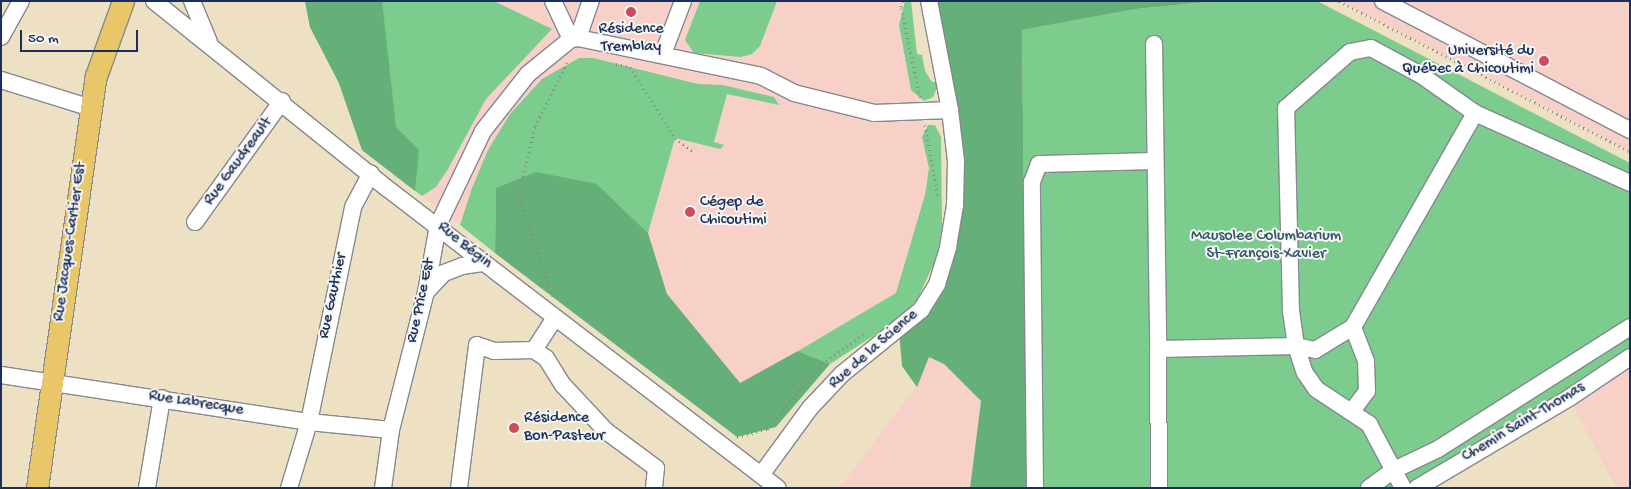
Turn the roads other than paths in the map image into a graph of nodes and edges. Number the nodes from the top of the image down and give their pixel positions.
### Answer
1 (21, 1) edge
2 (123, 1) edge
3 (154, 1) edge
4 (192, 1) edge
5 (553, 1) edge
6 (591, 1) edge
7 (683, 1) edge
8 (929, 1) edge
9 (1383, 1) edge
10 (1, 38) edge
11 (574, 38) junction
12 (210, 44) junction
13 (1154, 44) dead end
14 (663, 54) junction
15 (1, 80) edge
16 (282, 102) junction
17 (91, 108) junction
18 (950, 110) junction
19 (1475, 113) junction
20 (1630, 130) edge
21 (1155, 161) junction
22 (371, 173) junction
23 (1630, 183) edge
24 (196, 222) dead end
25 (438, 225) junction
26 (484, 263) junction
27 (426, 292) junction
28 (555, 318) junction
29 (1353, 327) junction
30 (1630, 327) edge
31 (1296, 346) junction
32 (1158, 349) junction
33 (534, 350) junction
34 (1630, 357) edge
35 (1, 375) edge
36 (51, 382) junction
37 (162, 398) junction
38 (1352, 411) junction
39 (309, 422) junction
40 (391, 430) junction
41 (1394, 470) junction
42 (761, 475) junction
43 (37, 488) edge
44 (147, 488) edge
45 (289, 488) edge
46 (383, 488) edge
47 (459, 488) edge
48 (654, 488) edge
49 (777, 488) edge
50 (1035, 488) edge
51 (1159, 488) edge
52 (1369, 488) edge
53 (1404, 488) edge
54 (1417, 488) edge

1 - 10 street
2 - 17 main road, Rue Jacques-Cartier Est
3 - 12 street, Rue Bégin
4 - 12 street
5 - 11 street
6 - 11 street
7 - 14 street
8 - 18 street, Rue de la Science
9 - 20 street
11 - 14 street
11 - 25 street, Rue Price Est
12 - 16 street, Rue Bégin
13 - 21 street
14 - 18 street
15 - 17 street
16 - 22 street, Rue Bégin
16 - 24 street, Rue Gaudreault
17 - 36 main road, Rue Jacques-Cartier Est
18 - 42 street, Rue de la Science
19 - 23 street
19 - 29 street
19 - 31 street
21 - 32 street
21 - 50 street
22 - 25 street, Rue Bégin
22 - 39 street, Rue Gauthier
25 - 26 street, Rue Bégin
25 - 27 street, Rue Price Est
26 - 27 street
26 - 28 street, Rue Bégin
27 - 40 street, Rue Price Est
28 - 33 street
28 - 42 street, Rue Bégin
29 - 31 street
29 - 38 street
30 - 41 street
31 - 32 street
31 - 38 street
32 - 51 street
33 - 47 street
33 - 48 street
34 - 54 street, Chemin Saint-Thomas
35 - 36 street, Rue Labrecque
36 - 37 street, Rue Labrecque
36 - 43 main road, Rue Jacques-Cartier Est
37 - 39 street, Rue Labrecque
37 - 44 street
38 - 41 street
39 - 40 street, Rue Labrecque
39 - 45 street, Rue Gauthier
40 - 46 street, Rue Price Est
41 - 52 street
41 - 53 street
42 - 49 street, Rue Bégin

